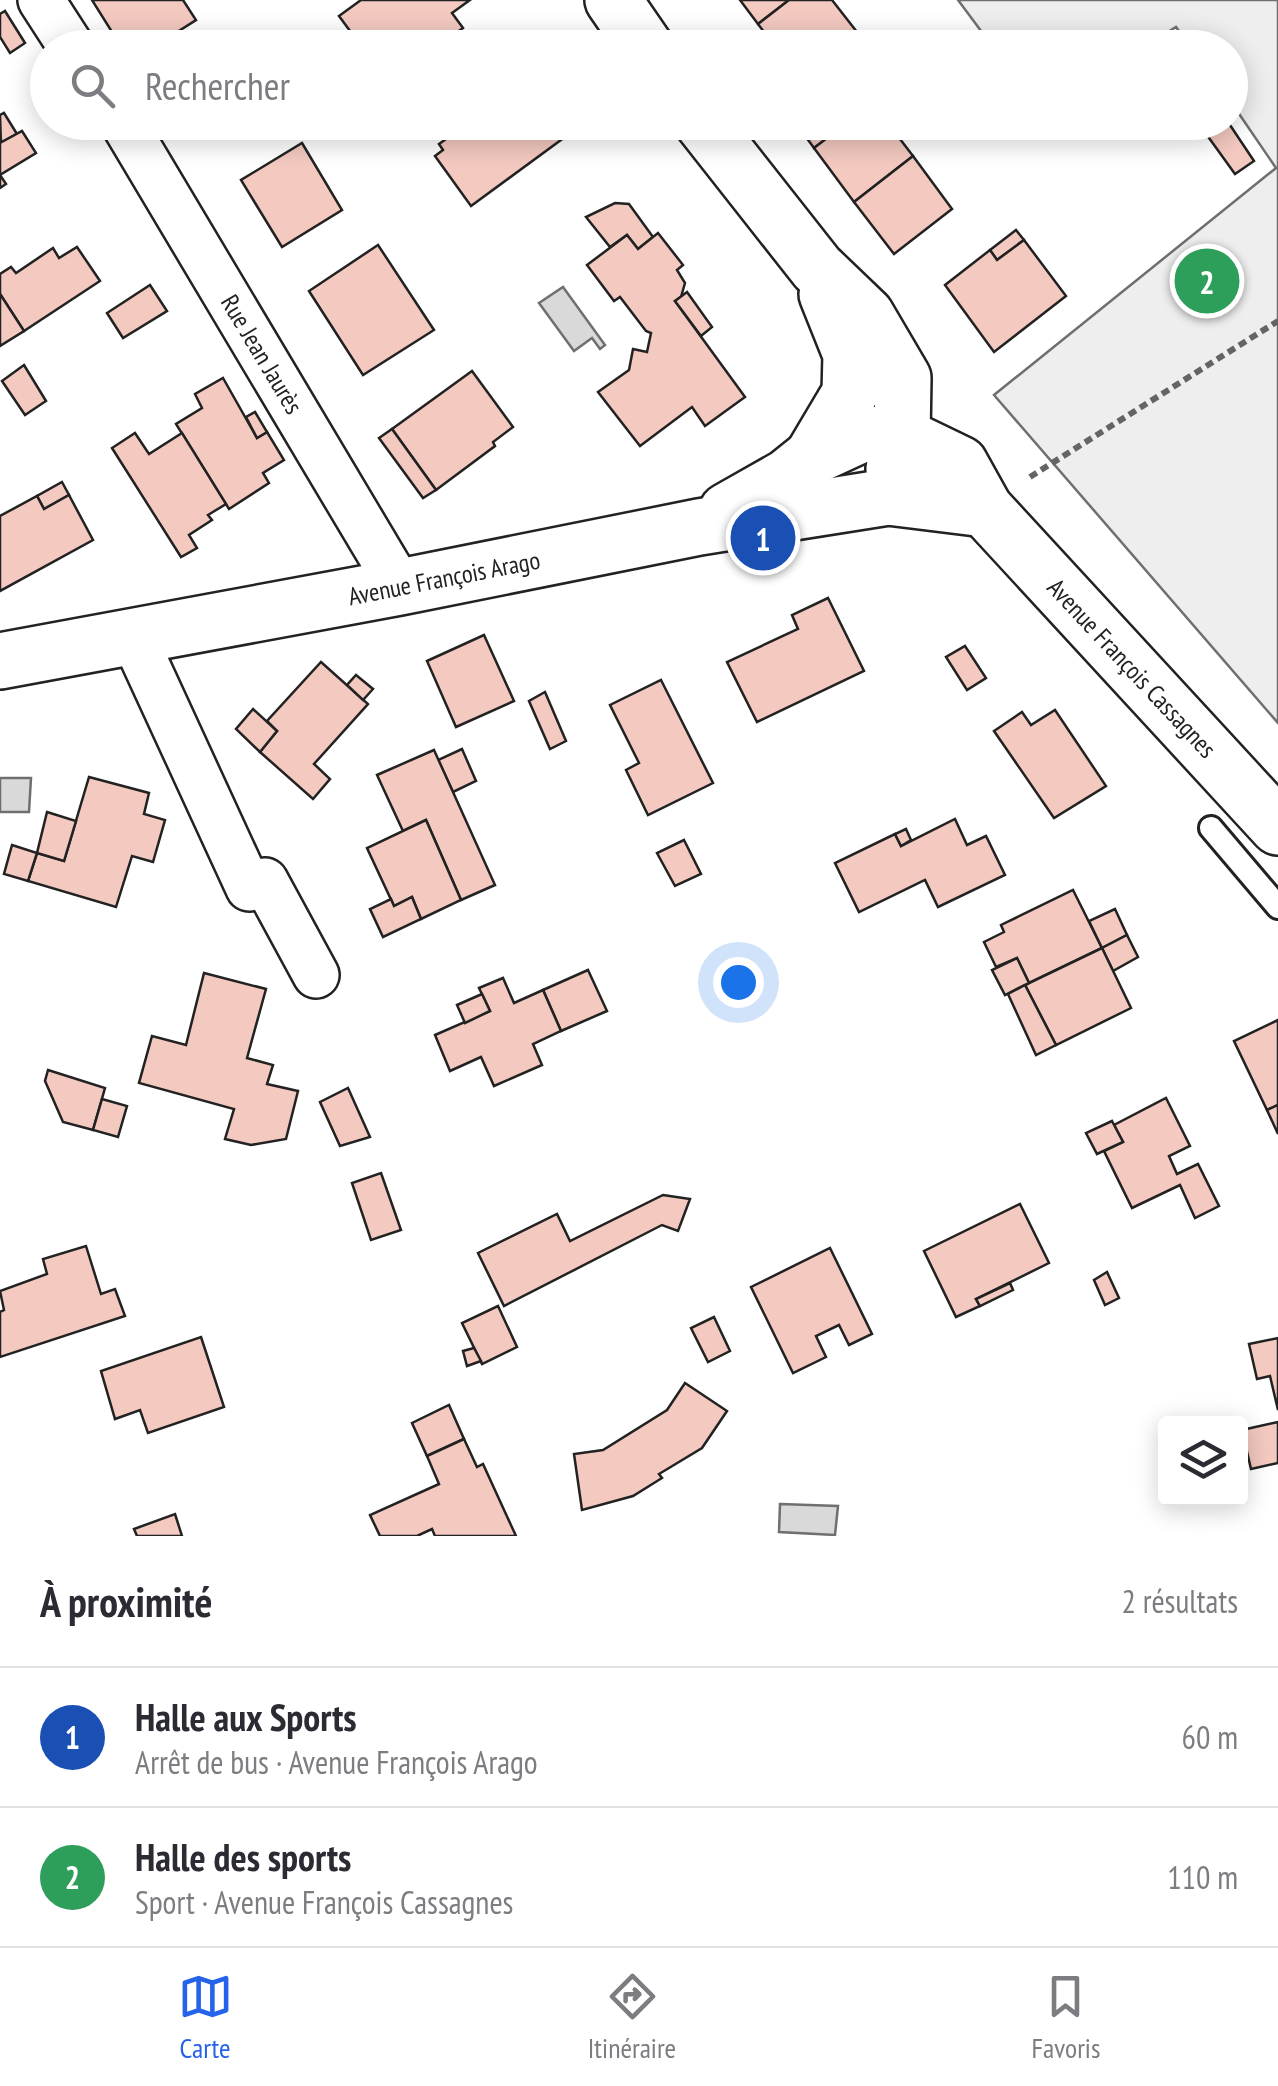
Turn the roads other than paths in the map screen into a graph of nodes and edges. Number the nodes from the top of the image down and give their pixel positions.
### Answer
1 (41, 0) edge
2 (613, 0) edge
3 (60, 30) edge
4 (634, 30) edge
5 (134, 140) edge
6 (716, 140) edge
7 (817, 268) junction
8 (850, 354) junction
9 (882, 435) junction
10 (812, 457) junction
11 (888, 496) junction
12 (985, 509) junction
13 (699, 527) junction
14 (400, 587) junction
15 (133, 636) junction
16 (0, 660) edge
17 (1278, 827) edge
18 (1211, 828) dead end
19 (1278, 907) edge
20 (316, 975) dead end

1 - 3 street
2 - 4 main road
5 - 14 street, Rue Jean Jaurès
6 - 7 main road
7 - 8 main road
7 - 9 main road
8 - 9 main road
8 - 10 main road
9 - 10 main road
9 - 11 main road
9 - 12 main road, Avenue François Cassagnes
10 - 13 main road
11 - 12 main road
11 - 13 main road, Avenue François Arago
12 - 17 main road, Avenue François Cassagnes
13 - 14 main road, Avenue François Arago
14 - 15 main road, Avenue François Arago
15 - 16 main road, Avenue François Arago
15 - 20 street
18 - 19 lane

